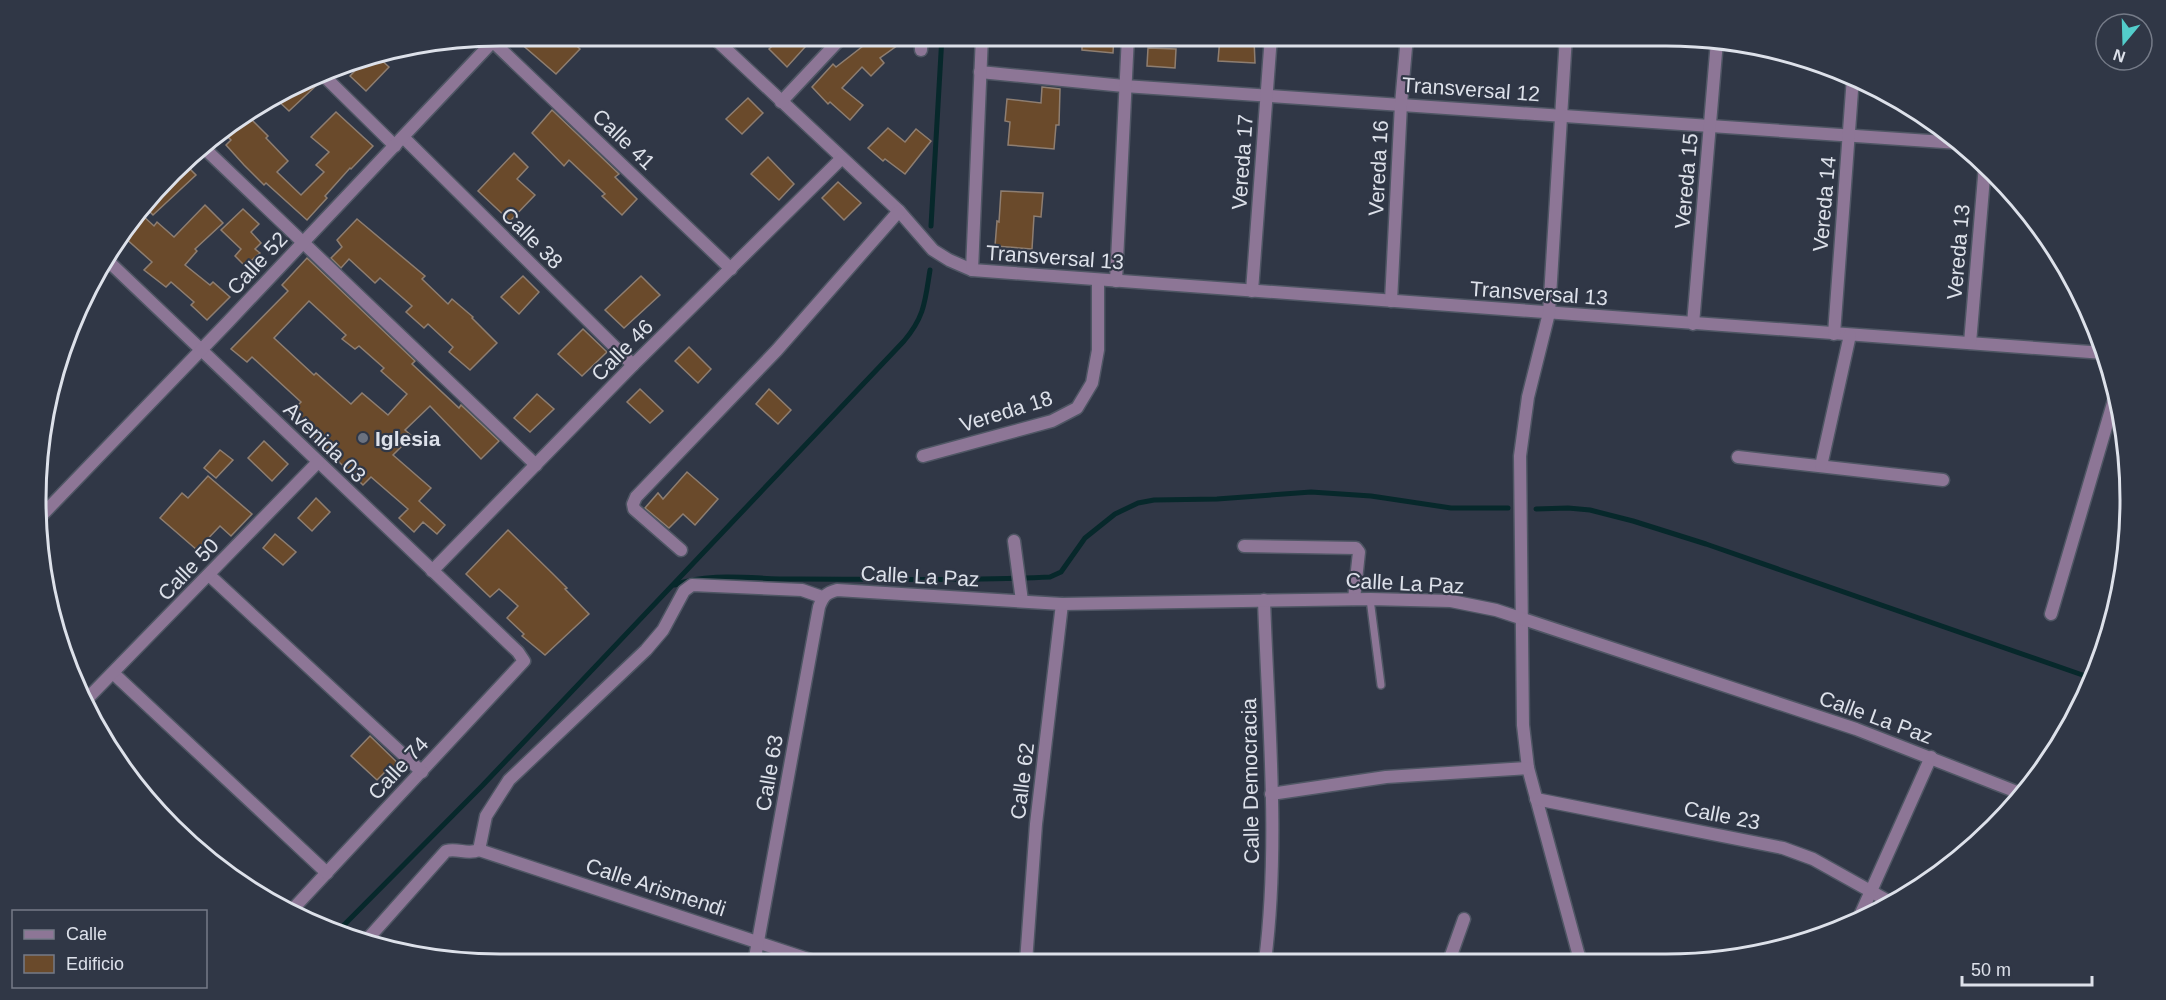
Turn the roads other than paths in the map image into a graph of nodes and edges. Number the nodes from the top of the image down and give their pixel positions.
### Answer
1 (486, 46) edge
2 (502, 46) edge
3 (723, 46) edge
4 (834, 46) edge
5 (921, 46) edge
6 (981, 46) edge
7 (1127, 46) edge
8 (1270, 46) edge
9 (1406, 46) edge
10 (1565, 46) edge
11 (1716, 49) edge
12 (921, 50) dead end
13 (980, 72) junction
14 (329, 80) edge
15 (1124, 86) junction
16 (1852, 86) edge
17 (1267, 95) junction
18 (782, 102) junction
19 (1401, 104) junction
20 (1562, 115) junction
21 (1711, 126) junction
22 (1849, 136) junction
23 (399, 142) junction
24 (1945, 142) edge
25 (209, 153) edge
26 (842, 158) junction
27 (1984, 176) edge
28 (899, 211) junction
29 (302, 244) junction
30 (112, 265) edge
31 (731, 269) junction
32 (972, 270) junction
33 (1098, 280) junction
34 (1116, 281) junction
35 (1252, 291) junction
36 (1391, 301) junction
37 (1549, 313) junction
38 (1693, 324) junction
39 (1834, 334) junction
40 (1850, 335) junction
41 (1970, 343) junction
42 (201, 349) junction
43 (2094, 352) edge
44 (633, 365) junction
45 (2111, 411) edge
46 (923, 456) dead end
47 (1738, 457) dead end
48 (318, 462) junction
49 (536, 465) junction
50 (1821, 466) junction
51 (1943, 480) dead end
52 (46, 510) edge
53 (1014, 541) dead end
54 (1244, 546) dead end
55 (681, 550) dead end
56 (432, 571) junction
57 (208, 575) junction
58 (825, 595) junction
59 (1354, 599) junction
60 (1370, 599) junction
61 (1264, 600) junction
62 (1022, 601) junction
63 (1062, 604) junction
64 (2051, 614) dead end
65 (1522, 620) junction
66 (518, 652) joint
67 (113, 673) junction
68 (1382, 685) dead end
69 (91, 695) edge
70 (1931, 757) junction
71 (1528, 768) junction
72 (422, 772) junction
73 (2014, 791) edge
74 (1271, 794) junction
75 (1536, 799) junction
76 (479, 850) junction
77 (327, 873) junction
78 (1872, 892) junction
79 (1883, 898) edge
80 (296, 906) edge
81 (1864, 908) edge
82 (1464, 920) dead end
83 (372, 934) edge
84 (759, 941) junction
85 (756, 954) edge
86 (795, 954) edge
87 (1027, 954) edge
88 (1266, 954) edge
89 (1452, 954) edge
90 (1578, 954) edge

1 - 23 street, Calle 52
2 - 31 street, Calle 41
3 - 18 street
4 - 18 street
5 - 12 street
6 - 13 street
7 - 15 street
8 - 17 street, Vereda 17
9 - 19 street, Vereda 16
10 - 20 street
11 - 21 street, Vereda 15
13 - 15 street, Transversal 12
13 - 32 street
14 - 23 street, Calle 38
15 - 17 street, Transversal 12
15 - 34 street
16 - 22 street, Vereda 14
17 - 19 street, Transversal 12
17 - 35 street, Vereda 17
18 - 26 street
19 - 20 street, Transversal 12
19 - 36 street, Vereda 16
20 - 21 street, Transversal 12
20 - 37 street
21 - 22 street, Transversal 12
21 - 38 street, Vereda 15
22 - 24 street, Transversal 12
22 - 39 street, Vereda 14
23 - 29 street, Calle 52
23 - 44 street, Calle 38
25 - 29 street
26 - 28 street
26 - 31 street, Calle 46
27 - 41 street, Vereda 13
28 - 32 street
28 - 55 street
29 - 42 street, Calle 52
29 - 49 street
30 - 42 street, Avenida 03
31 - 44 street, Calle 46
32 - 33 street, Transversal 13
33 - 34 street, Transversal 13
33 - 46 street, Vereda 18
34 - 35 street, Transversal 13
35 - 36 street, Transversal 13
36 - 37 street, Transversal 13
37 - 38 street, Transversal 13
37 - 65 street
38 - 39 street, Transversal 13
39 - 40 street, Transversal 13
40 - 41 street, Transversal 13
40 - 50 street
41 - 43 street, Transversal 13
42 - 48 street, Avenida 03
42 - 52 street, Calle 52
44 - 49 street, Calle 46
45 - 64 street
47 - 50 street
48 - 56 street, Avenida 03
48 - 57 street, Calle 50
49 - 56 street, Calle 46
50 - 51 street
53 - 62 street
54 - 59 street
56 - 66 street, Avenida 03
57 - 67 street, Calle 50
57 - 72 street
58 - 62 street, Calle La Paz
58 - 76 street, Calle La Paz
58 - 84 street, Calle 63
59 - 60 street, Calle La Paz
59 - 61 street, Calle La Paz
60 - 65 street, Calle La Paz
60 - 68 lane
61 - 63 street, Calle La Paz
61 - 74 street, Calle Democracia
62 - 63 street, Calle La Paz
63 - 87 street, Calle 62
65 - 70 street, Calle La Paz
65 - 71 street
66 - 72 street, Calle 74
67 - 69 street, Calle 50
67 - 77 street
70 - 73 street, Calle La Paz
70 - 78 street
71 - 74 street
71 - 75 street
72 - 77 street, Calle 74
74 - 88 street, Calle Democracia
75 - 78 street, Calle 23
75 - 90 street
76 - 83 street, Calle Arismendi
76 - 84 street, Calle Arismendi
77 - 80 street, Calle 74
78 - 79 street, Calle 23
78 - 81 street
82 - 89 street
84 - 85 street, Calle 63
84 - 86 street, Calle Arismendi

